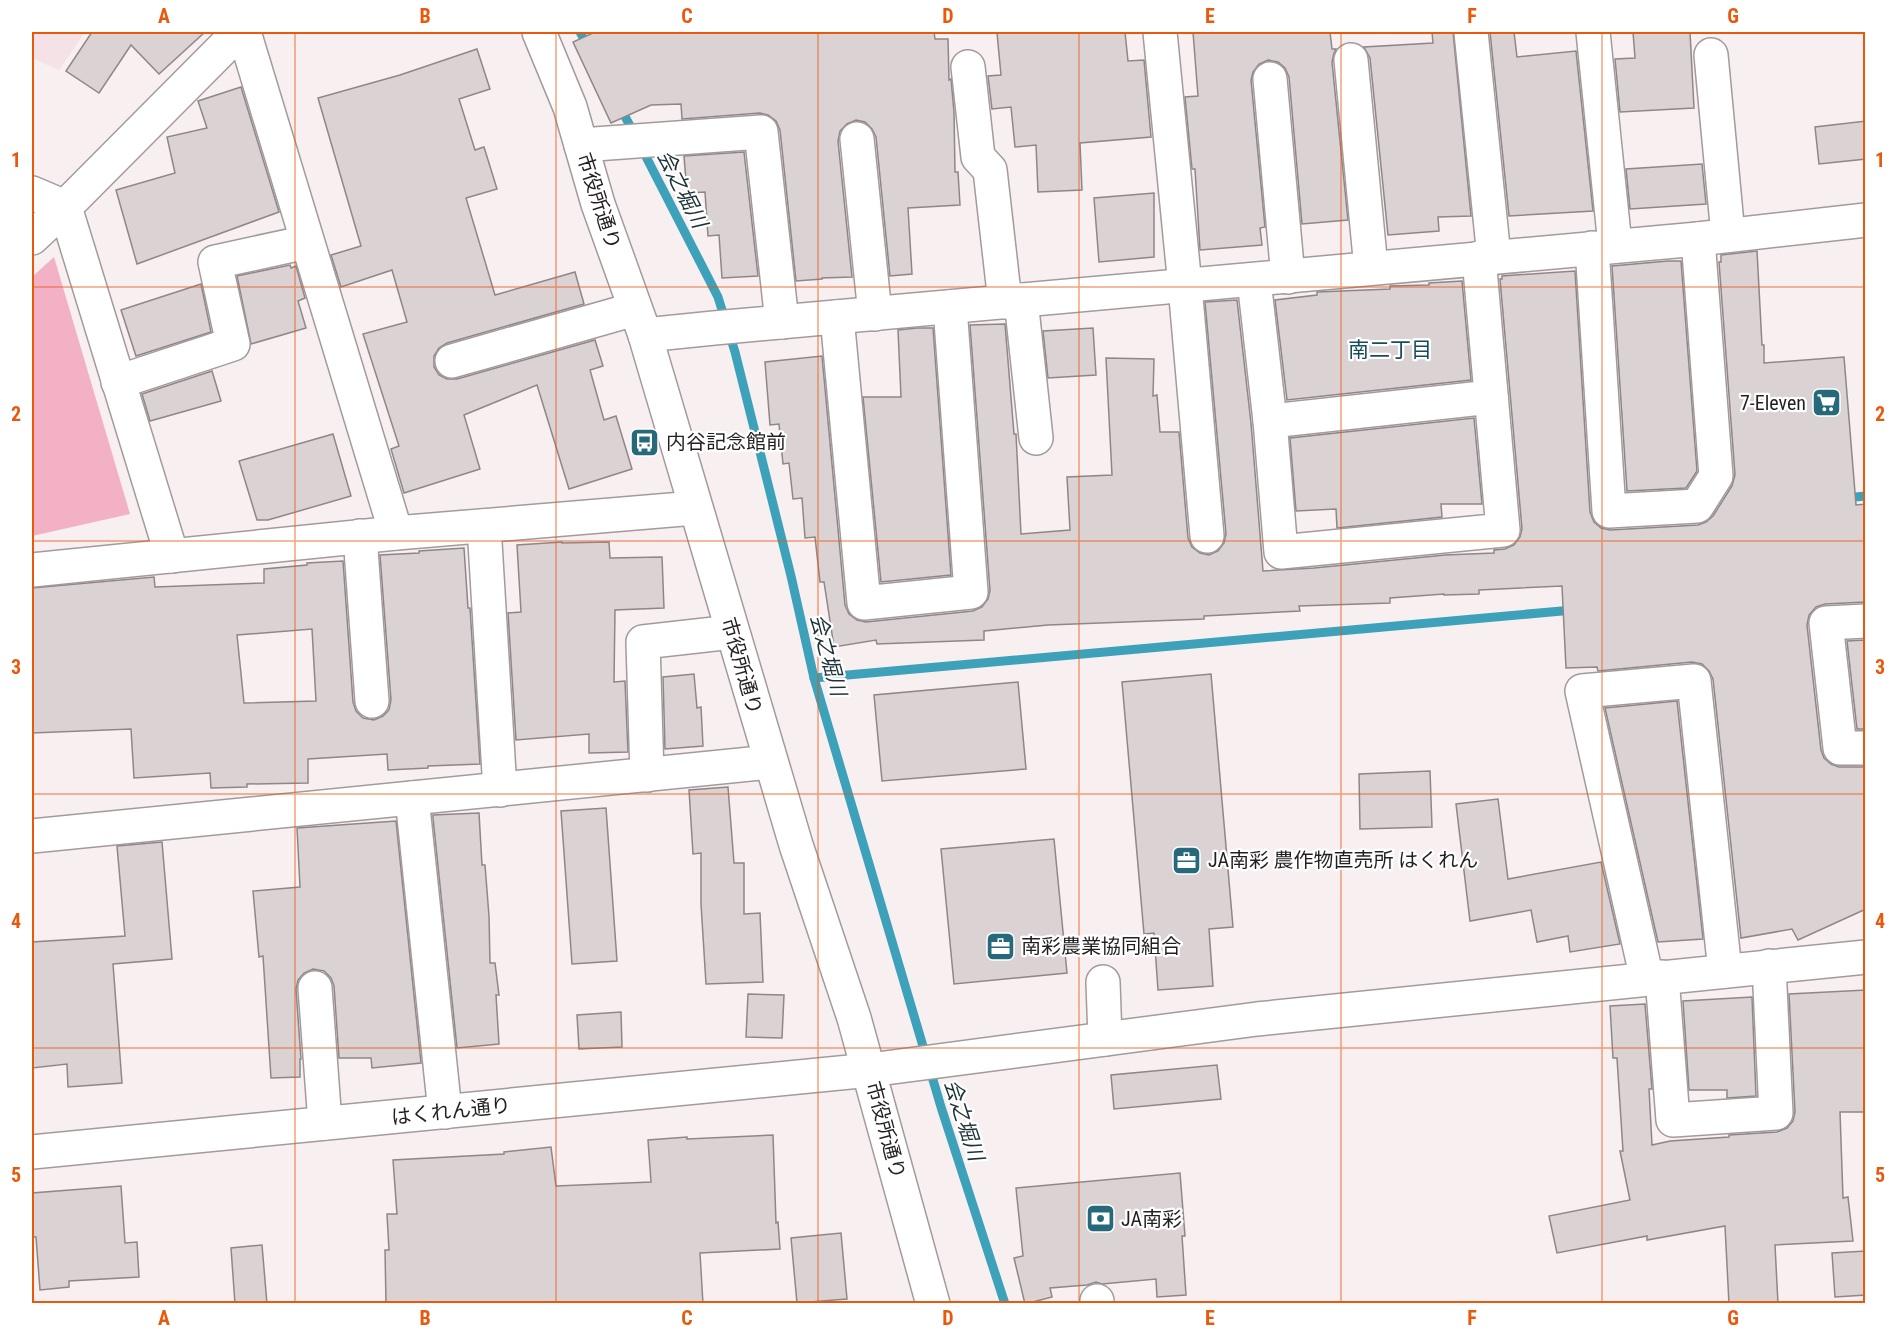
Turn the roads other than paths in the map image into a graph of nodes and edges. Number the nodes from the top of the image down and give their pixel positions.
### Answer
1 (241, 32) edge
2 (539, 32) edge
3 (1160, 32) edge
4 (1471, 32) edge
5 (1593, 32) edge
6 (1711, 55) dead end
7 (1350, 60) dead end
8 (968, 67) dead end
9 (1270, 79) dead end
10 (857, 139) dead end
11 (581, 145) junction
12 (32, 192) edge
13 (65, 207) junction
14 (1863, 224) edge
15 (1713, 237) junction
16 (32, 238) edge
17 (307, 242) junction
18 (1604, 247) junction
19 (1486, 257) junction
20 (1371, 268) junction
21 (1288, 277) junction
22 (1254, 280) junction
23 (1185, 286) junction
24 (1013, 301) junction
25 (951, 307) junction
26 (876, 314) junction
27 (837, 317) junction
28 (640, 322) junction
29 (782, 322) junction
30 (452, 361) dead end
31 (118, 382) junction
32 (1491, 397) junction
33 (1270, 420) junction
34 (1036, 438) dead end
35 (695, 508) junction
36 (484, 526) junction
37 (396, 533) junction
38 (360, 536) junction
39 (1207, 536) dead end
40 (172, 556) junction
41 (32, 570) edge
42 (1866, 621) edge
43 (732, 632) junction
44 (372, 701) dead end
45 (1866, 748) edge
46 (771, 762) junction
47 (646, 775) junction
48 (500, 790) junction
49 (412, 798) junction
50 (32, 836) edge
51 (1866, 957) edge
52 (1769, 966) junction
53 (1725, 971) junction
54 (1655, 978) junction
55 (1103, 982) dead end
56 (315, 988) dead end
57 (1089, 1046) junction
58 (870, 1070) junction
59 (445, 1112) junction
60 (325, 1123) junction
61 (32, 1152) edge
62 (933, 1304) edge

1 - 13 street
1 - 17 street
2 - 11 street, 市役所通り
3 - 23 street
4 - 19 street
5 - 18 street
6 - 15 street
7 - 20 street
8 - 24 street
9 - 21 street
10 - 26 street
11 - 28 street, 市役所通り
11 - 29 street
12 - 13 street
13 - 16 street
13 - 31 street
14 - 15 street
15 - 18 street
15 - 18 street
17 - 31 street
17 - 37 street
18 - 19 street
19 - 20 street
19 - 32 street
20 - 21 street
21 - 22 street
22 - 23 street
22 - 33 street
23 - 24 street
23 - 39 street
24 - 25 street
24 - 34 street
25 - 26 street
25 - 27 street
26 - 27 street
27 - 29 street
28 - 29 street
28 - 30 street
28 - 35 street, 市役所通り
31 - 40 street
32 - 33 street
32 - 33 street
35 - 36 street
35 - 43 street, 市役所通り
36 - 37 street
36 - 48 street
37 - 38 street
38 - 40 street
38 - 44 street
40 - 41 street
42 - 45 street
43 - 46 street, 市役所通り
43 - 47 street
46 - 47 street
46 - 58 street, 市役所通り
47 - 48 street
48 - 49 street
49 - 50 street
49 - 59 street
51 - 52 street, はくれん通り
52 - 53 street, はくれん通り
52 - 54 street
53 - 54 street, はくれん通り
53 - 54 street
54 - 57 street, はくれん通り
55 - 57 street
56 - 60 street
57 - 58 street, はくれん通り
58 - 59 street, はくれん通り
58 - 62 street, 市役所通り
59 - 60 street, はくれん通り
60 - 61 street, はくれん通り

